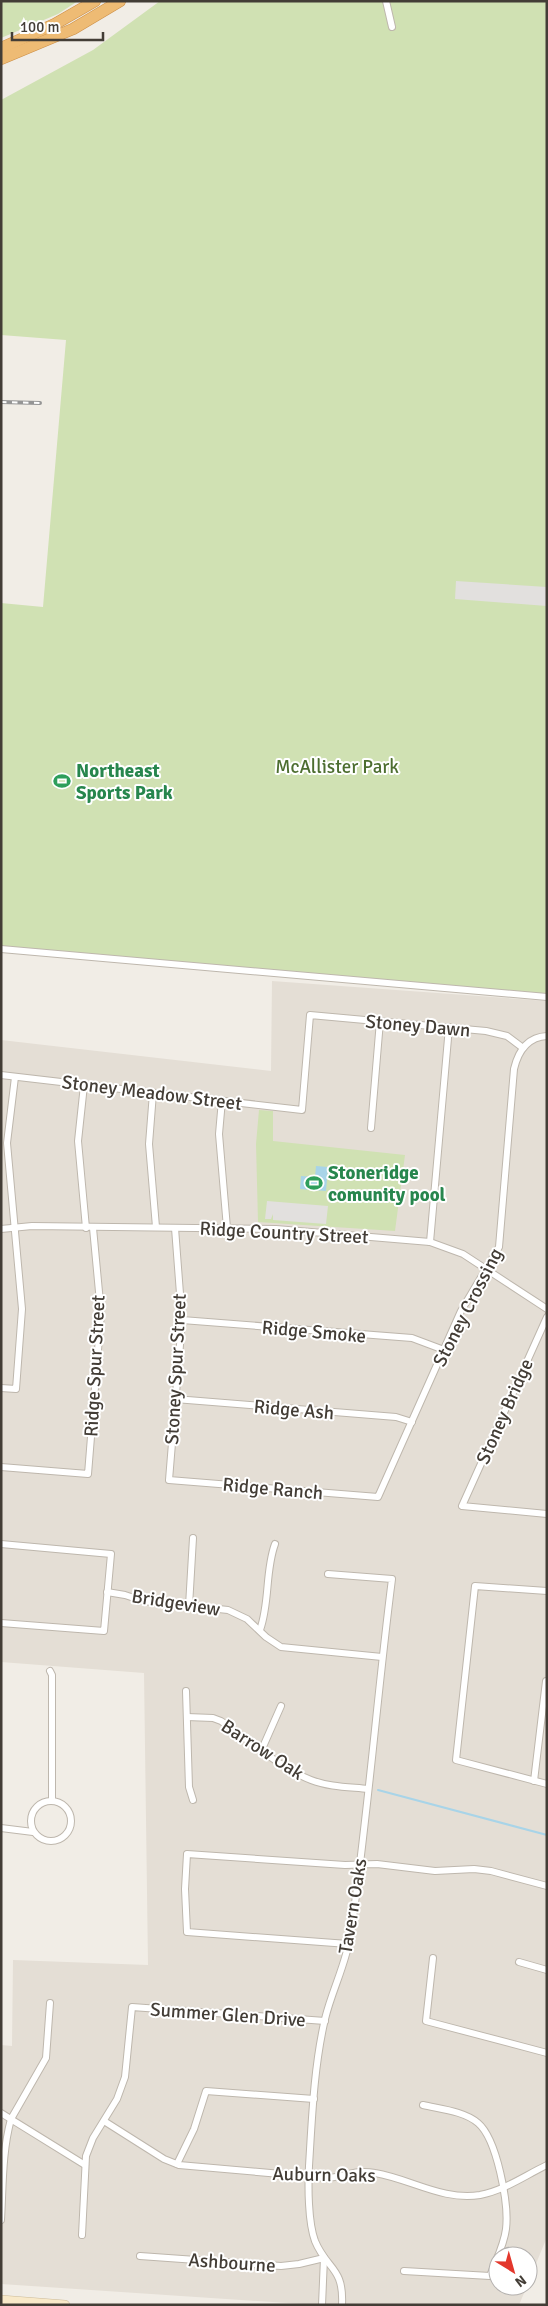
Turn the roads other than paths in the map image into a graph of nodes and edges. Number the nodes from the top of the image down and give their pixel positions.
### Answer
1 (95, 1) edge
2 (120, 1) edge
3 (386, 1) edge
4 (392, 27) dead end
5 (39, 44) junction
6 (1, 48) edge
7 (1, 59) edge
8 (1, 64) edge
9 (1, 949) edge
10 (547, 997) edge
11 (380, 1021) junction
12 (449, 1027) junction
13 (547, 1036) edge
14 (522, 1048) junction
15 (1, 1075) edge
16 (14, 1076) junction
17 (84, 1084) junction
18 (153, 1093) junction
19 (222, 1100) junction
20 (302, 1110) joint
21 (371, 1128) dead end
22 (156, 1227) junction
23 (15, 1228) junction
24 (90, 1228) junction
25 (175, 1228) junction
26 (227, 1228) junction
27 (1, 1229) edge
28 (430, 1242) junction
29 (486, 1269) junction
30 (547, 1309) edge
31 (547, 1317) edge
32 (182, 1320) junction
33 (444, 1350) junction
34 (1, 1388) edge
35 (175, 1400) junction
36 (412, 1422) junction
37 (1, 1467) edge
38 (169, 1480) joint
39 (378, 1497) joint
40 (547, 1514) edge
41 (194, 1538) dead end
42 (1, 1544) edge
43 (275, 1544) dead end
44 (328, 1574) dead end
45 (547, 1591) edge
46 (107, 1592) junction
47 (188, 1606) junction
48 (1, 1623) edge
49 (260, 1630) junction
50 (382, 1657) junction
51 (50, 1671) dead end
52 (546, 1680) edge
53 (186, 1690) dead end
54 (281, 1706) dead end
55 (187, 1717) junction
56 (262, 1749) junction
57 (534, 1781) junction
58 (547, 1784) edge
59 (368, 1789) junction
60 (193, 1800) dead end
61 (52, 1801) junction
62 (1, 1828) edge
63 (33, 1832) junction
64 (359, 1864) junction
65 (547, 1886) edge
66 (348, 1944) junction
67 (433, 1958) dead end
68 (519, 1962) dead end
69 (547, 1970) edge
70 (50, 2003) dead end
71 (325, 2021) junction
72 (547, 2054) edge
73 (314, 2099) junction
74 (423, 2105) dead end
75 (1, 2113) edge
76 (10, 2119) junction
77 (104, 2121) junction
78 (177, 2164) junction
79 (85, 2165) junction
80 (547, 2165) edge
81 (309, 2177) junction
82 (502, 2189) junction
83 (1, 2220) edge
84 (82, 2235) dead end
85 (140, 2256) dead end
86 (324, 2258) junction
87 (404, 2271) dead end
88 (1, 2300) edge
89 (65, 2305) edge
90 (322, 2305) edge
91 (342, 2305) edge

1 - 6 highway
2 - 5 highway
3 - 4 street
5 - 7 highway
5 - 8 highway
9 - 10 street
11 - 12 street, Stoney Dawn
11 - 20 street, Stoney Dawn
11 - 21 street
12 - 14 street, Stoney Dawn
12 - 28 street
13 - 14 street
14 - 29 street, Stoney Crossing
15 - 16 street, Stoney Meadow Street
16 - 17 street, Stoney Meadow Street
16 - 23 street
17 - 18 street, Stoney Meadow Street
17 - 24 street, Ridge Spur Street
18 - 19 street, Stoney Meadow Street
18 - 22 street
19 - 20 street, Stoney Meadow Street
19 - 26 street
22 - 24 street, Ridge Country Street
22 - 25 street, Ridge Country Street
23 - 24 street, Ridge Country Street
23 - 27 street, Ridge Country Street
23 - 34 street
24 - 37 street, Ridge Spur Street
25 - 26 street, Ridge Country Street
25 - 32 street, Stoney Spur Street
26 - 28 street, Ridge Country Street
28 - 29 street, Ridge Country Street
29 - 30 street, Ridge Country Street
29 - 33 street, Stoney Crossing
31 - 40 street, Stoney Bridge
32 - 33 street, Ridge Smoke
32 - 35 street, Stoney Spur Street
33 - 36 street, Stoney Crossing
35 - 36 street, Ridge Ash
35 - 38 street, Stoney Spur Street
36 - 39 street, Stoney Crossing
38 - 39 street, Ridge Ranch
41 - 47 street
42 - 46 street
43 - 49 street
44 - 50 street, Tavern Oaks
45 - 57 street
46 - 47 street, Bridgeview
46 - 48 street
47 - 49 street, Bridgeview
49 - 50 street, Bridgeview
50 - 59 street, Tavern Oaks
51 - 61 street
52 - 57 street
53 - 55 street
54 - 56 street
55 - 56 street, Barrow Oak
55 - 60 street
56 - 59 street, Barrow Oak
57 - 58 street
59 - 64 street, Tavern Oaks
61 - 63 street
61 - 63 street
62 - 63 street
64 - 65 street
64 - 66 street, Tavern Oaks
64 - 66 street
66 - 71 street, Tavern Oaks
67 - 72 street
68 - 69 street
70 - 76 street
71 - 73 street, Tavern Oaks
71 - 77 street, Summer Glen Drive
73 - 78 street
73 - 81 street, Tavern Oaks
74 - 82 street
75 - 76 street
76 - 79 street
76 - 83 street
77 - 78 street, Auburn Oaks
77 - 79 street
78 - 81 street, Auburn Oaks
79 - 84 street
80 - 82 street, Auburn Oaks
81 - 82 street, Auburn Oaks
81 - 86 street, Tavern Oaks
82 - 87 street
85 - 86 street, Ashbourne
86 - 90 street, Tavern Oaks
86 - 91 street, Tavern Oaks
88 - 89 main road

